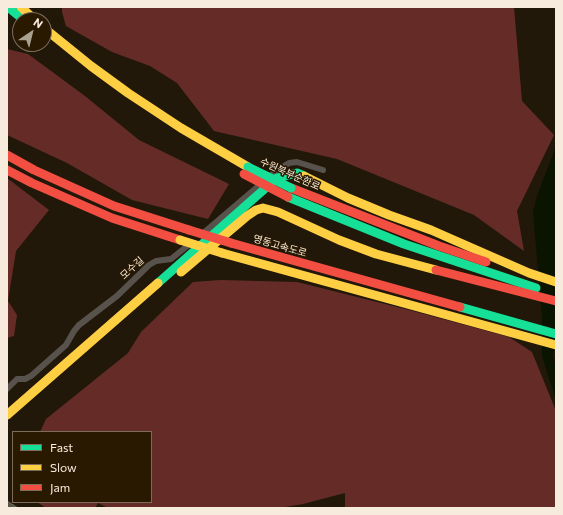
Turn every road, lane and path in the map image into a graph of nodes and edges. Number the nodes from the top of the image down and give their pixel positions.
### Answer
1 (52, 34) edge
2 (52, 44) edge
3 (7, 155) edge
4 (7, 170) edge
5 (323, 170) dead end
6 (246, 171) junction
7 (529, 282) junction
8 (556, 282) edge
9 (556, 286) edge
10 (556, 293) edge
11 (556, 301) edge
12 (556, 334) edge
13 (556, 345) edge
14 (7, 389) edge
15 (7, 416) edge

1 - 6 highway, 수원북부순환로
2 - 6 highway, 수원북부순환로
3 - 12 highway, 영동고속도로, bridge
4 - 13 highway, bridge
5 - 14 street, 모수길
6 - 7 highway, 수원북부순환로, bridge
6 - 7 highway, 수원북부순환로, bridge
7 - 8 highway
7 - 9 highway, 수원북부순환로
7 - 10 highway, 수원북부순환로
7 - 11 highway
7 - 15 highway
7 - 15 highway

